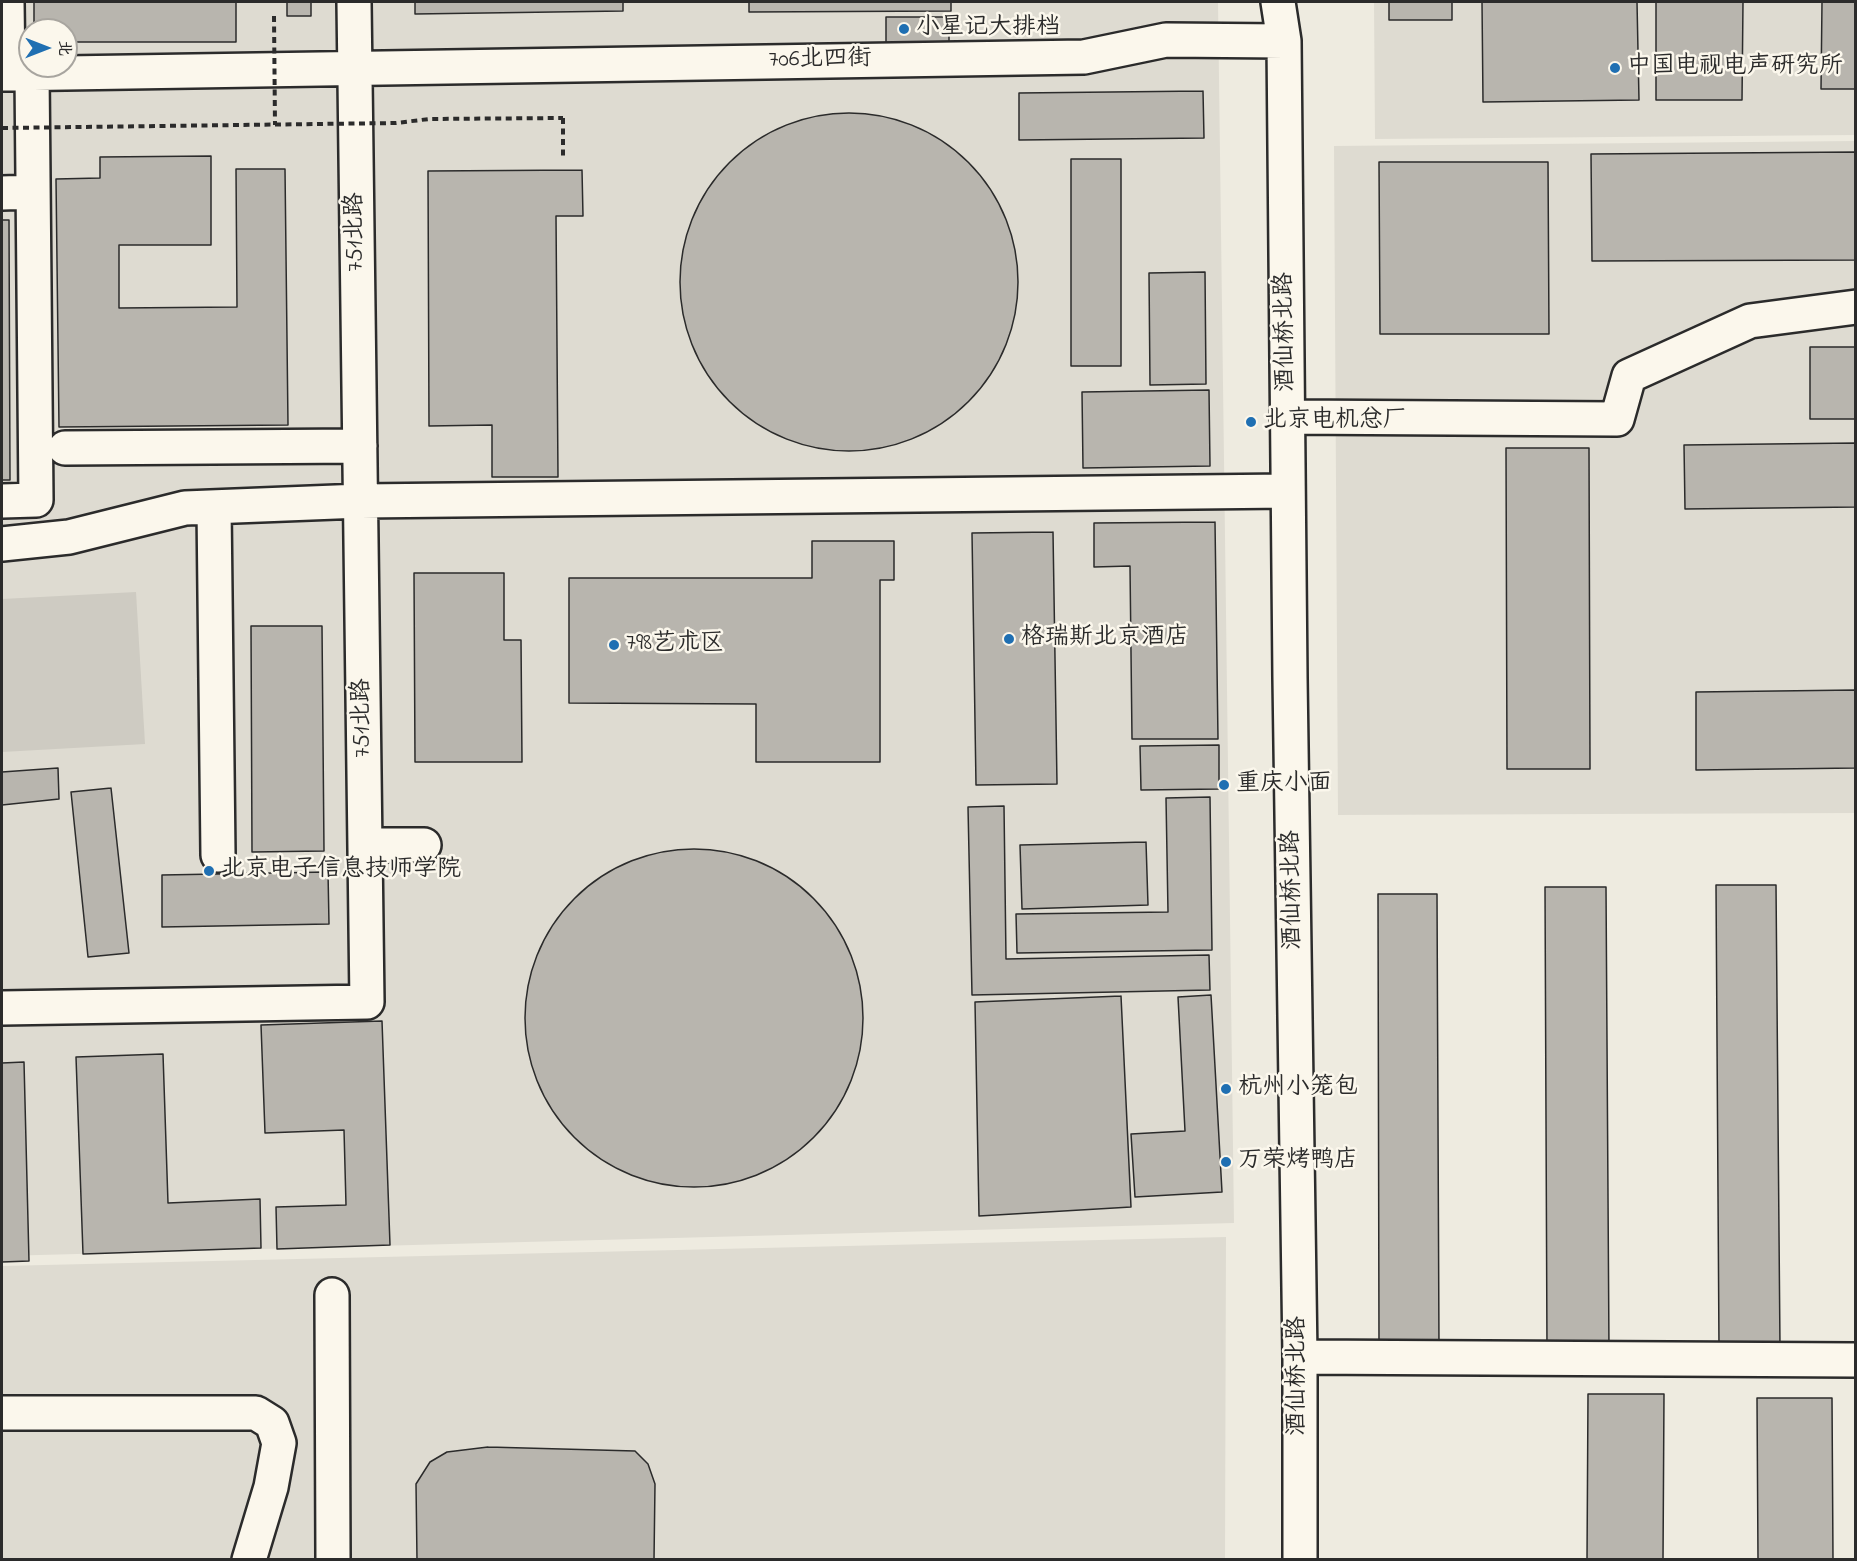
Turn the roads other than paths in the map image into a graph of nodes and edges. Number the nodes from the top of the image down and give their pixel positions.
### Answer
1 (7, 2) edge
2 (354, 2) edge
3 (1278, 2) edge
4 (1291, 2) edge
5 (1284, 41) junction
6 (354, 68) junction
7 (14, 74) edge
8 (17, 192) edge
9 (1856, 307) edge
10 (1287, 417) junction
11 (360, 446) junction
12 (65, 448) dead end
13 (1288, 491) junction
14 (2, 501) edge
15 (361, 501) junction
16 (214, 507) junction
17 (2, 544) edge
18 (366, 845) junction
19 (424, 845) dead end
20 (218, 855) dead end
21 (2, 1008) edge
22 (333, 1295) dead end
23 (1300, 1357) junction
24 (1856, 1360) edge
25 (2, 1413) edge
26 (249, 1560) edge
27 (333, 1560) edge
28 (1300, 1560) edge

1 - 7 street
2 - 6 street, 751北路
3 - 5 street, 酒仙桥北路
4 - 5 street, 酒仙桥北路
5 - 6 street, 706北四街
5 - 10 street, 酒仙桥北路
6 - 7 street, 706北四街
6 - 11 street, 751北路
7 - 8 street
8 - 14 street
9 - 10 street
10 - 13 street, 酒仙桥北路
11 - 12 street
11 - 15 street, 751北路
13 - 15 street
13 - 23 street, 酒仙桥北路
15 - 16 street
15 - 18 street, 751北路
16 - 17 street
16 - 20 street
18 - 19 street
18 - 21 street, 751北路
22 - 27 street
23 - 24 street
23 - 28 street, 酒仙桥北路
25 - 26 street

